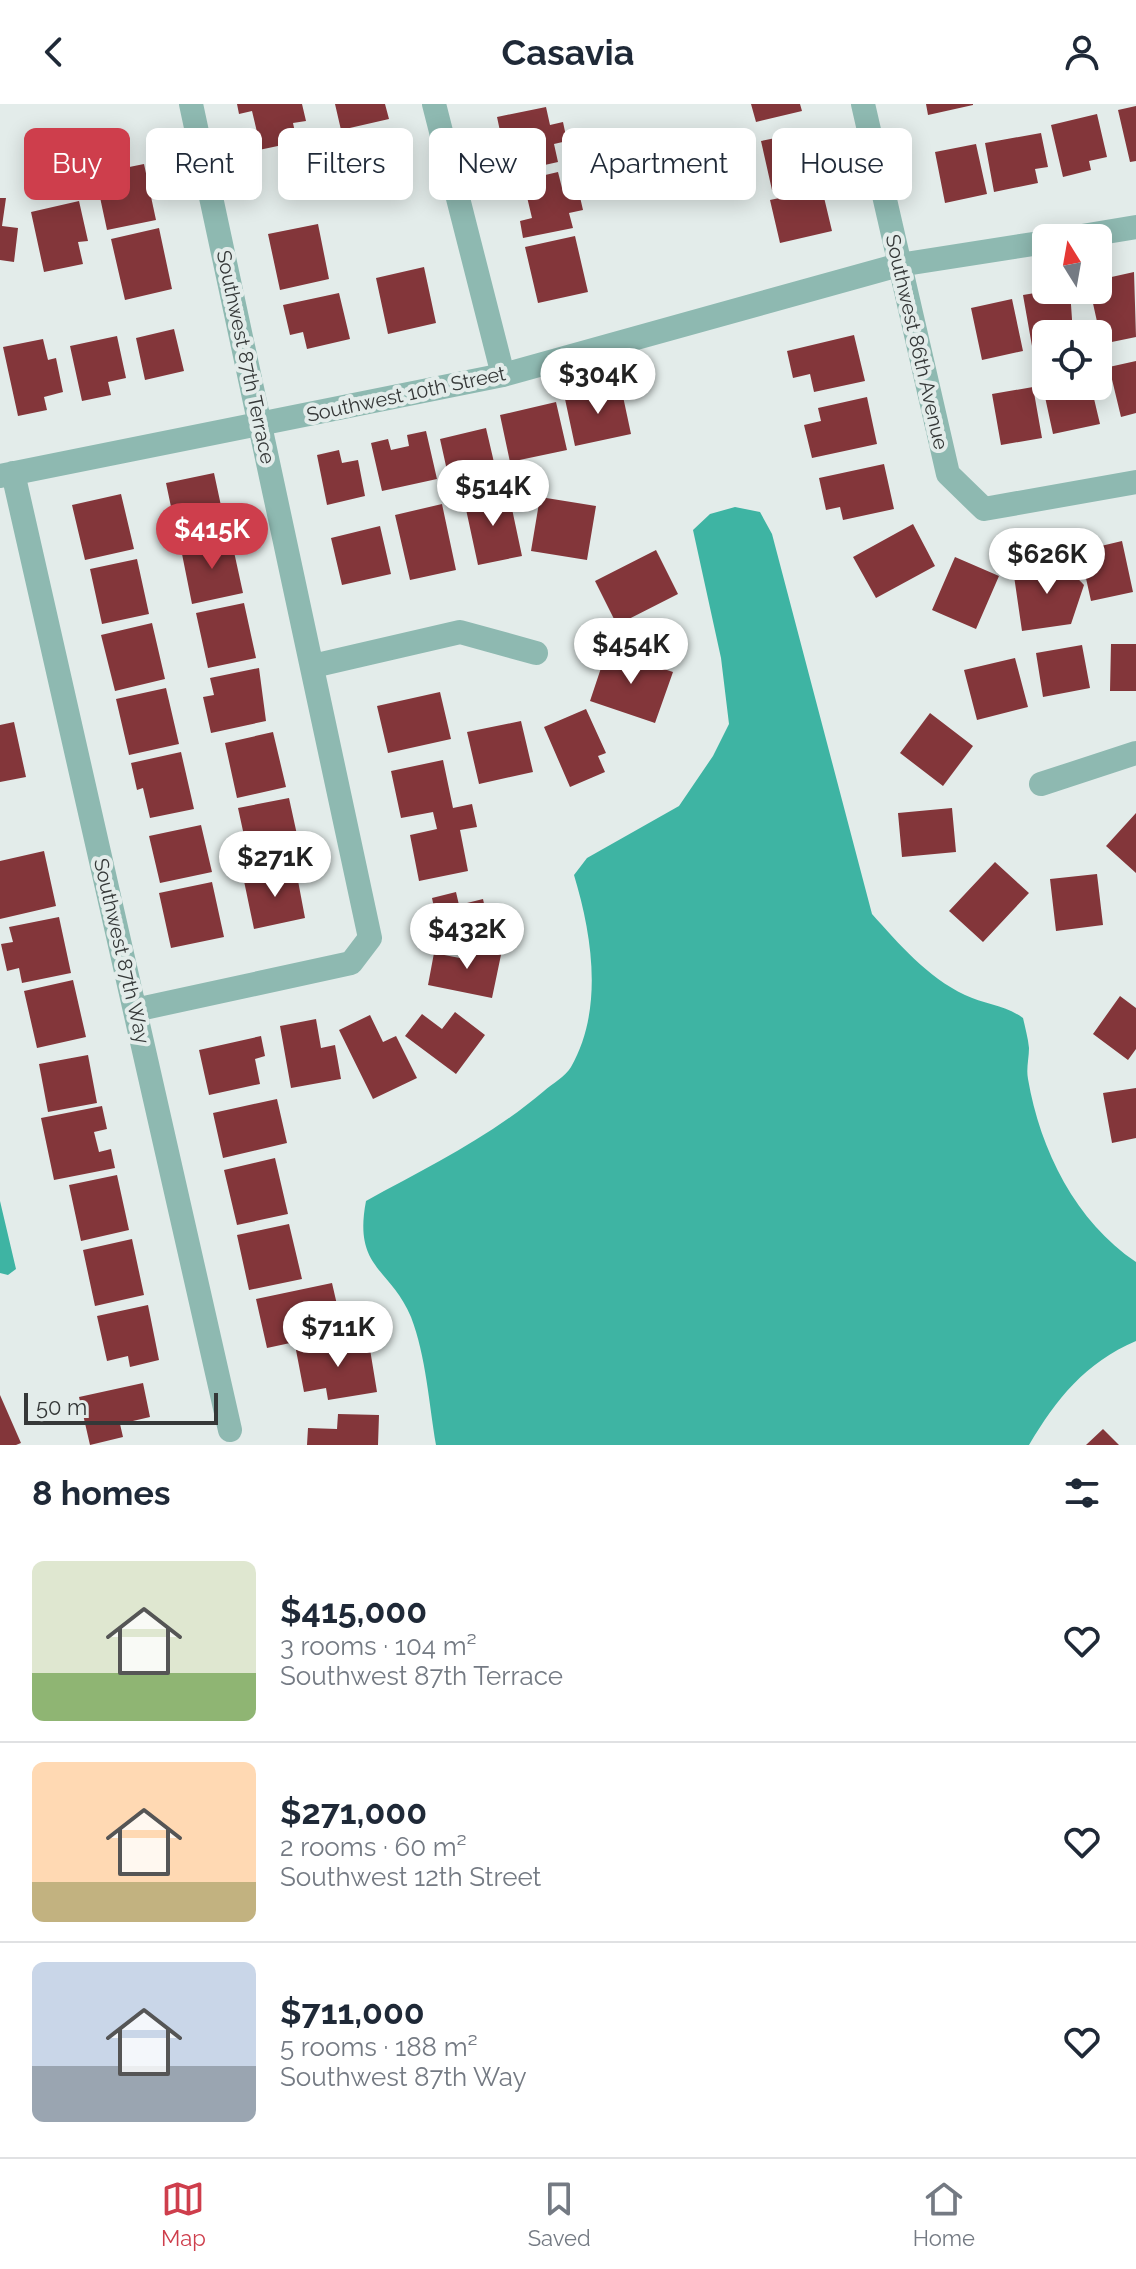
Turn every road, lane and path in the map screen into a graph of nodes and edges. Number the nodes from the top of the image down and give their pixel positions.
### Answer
1 (191, 104) edge
2 (434, 104) edge
3 (863, 104) edge
4 (1136, 227) edge
5 (1112, 231) edge
6 (1032, 244) edge
7 (899, 265) junction
8 (503, 375) junction
9 (262, 424) junction
10 (7, 475) edge
11 (1136, 482) edge
12 (536, 653) dead end
13 (313, 666) junction
14 (1136, 753) edge
15 (1041, 784) dead end
16 (135, 1010) junction
17 (230, 1430) dead end

1 - 9 street, Southwest 87th Terrace
2 - 8 street
3 - 7 street, Southwest 86th Avenue
4 - 5 street
6 - 7 street, Southwest 10th Street
7 - 8 street, Southwest 10th Street
7 - 11 street, Southwest 86th Avenue
8 - 9 street, Southwest 10th Street
9 - 10 street, Southwest 10th Street
9 - 13 street, Southwest 87th Terrace
10 - 16 street, Southwest 87th Way
12 - 13 street
13 - 16 street, Southwest 87th Terrace
14 - 15 street
16 - 17 street, Southwest 87th Way

